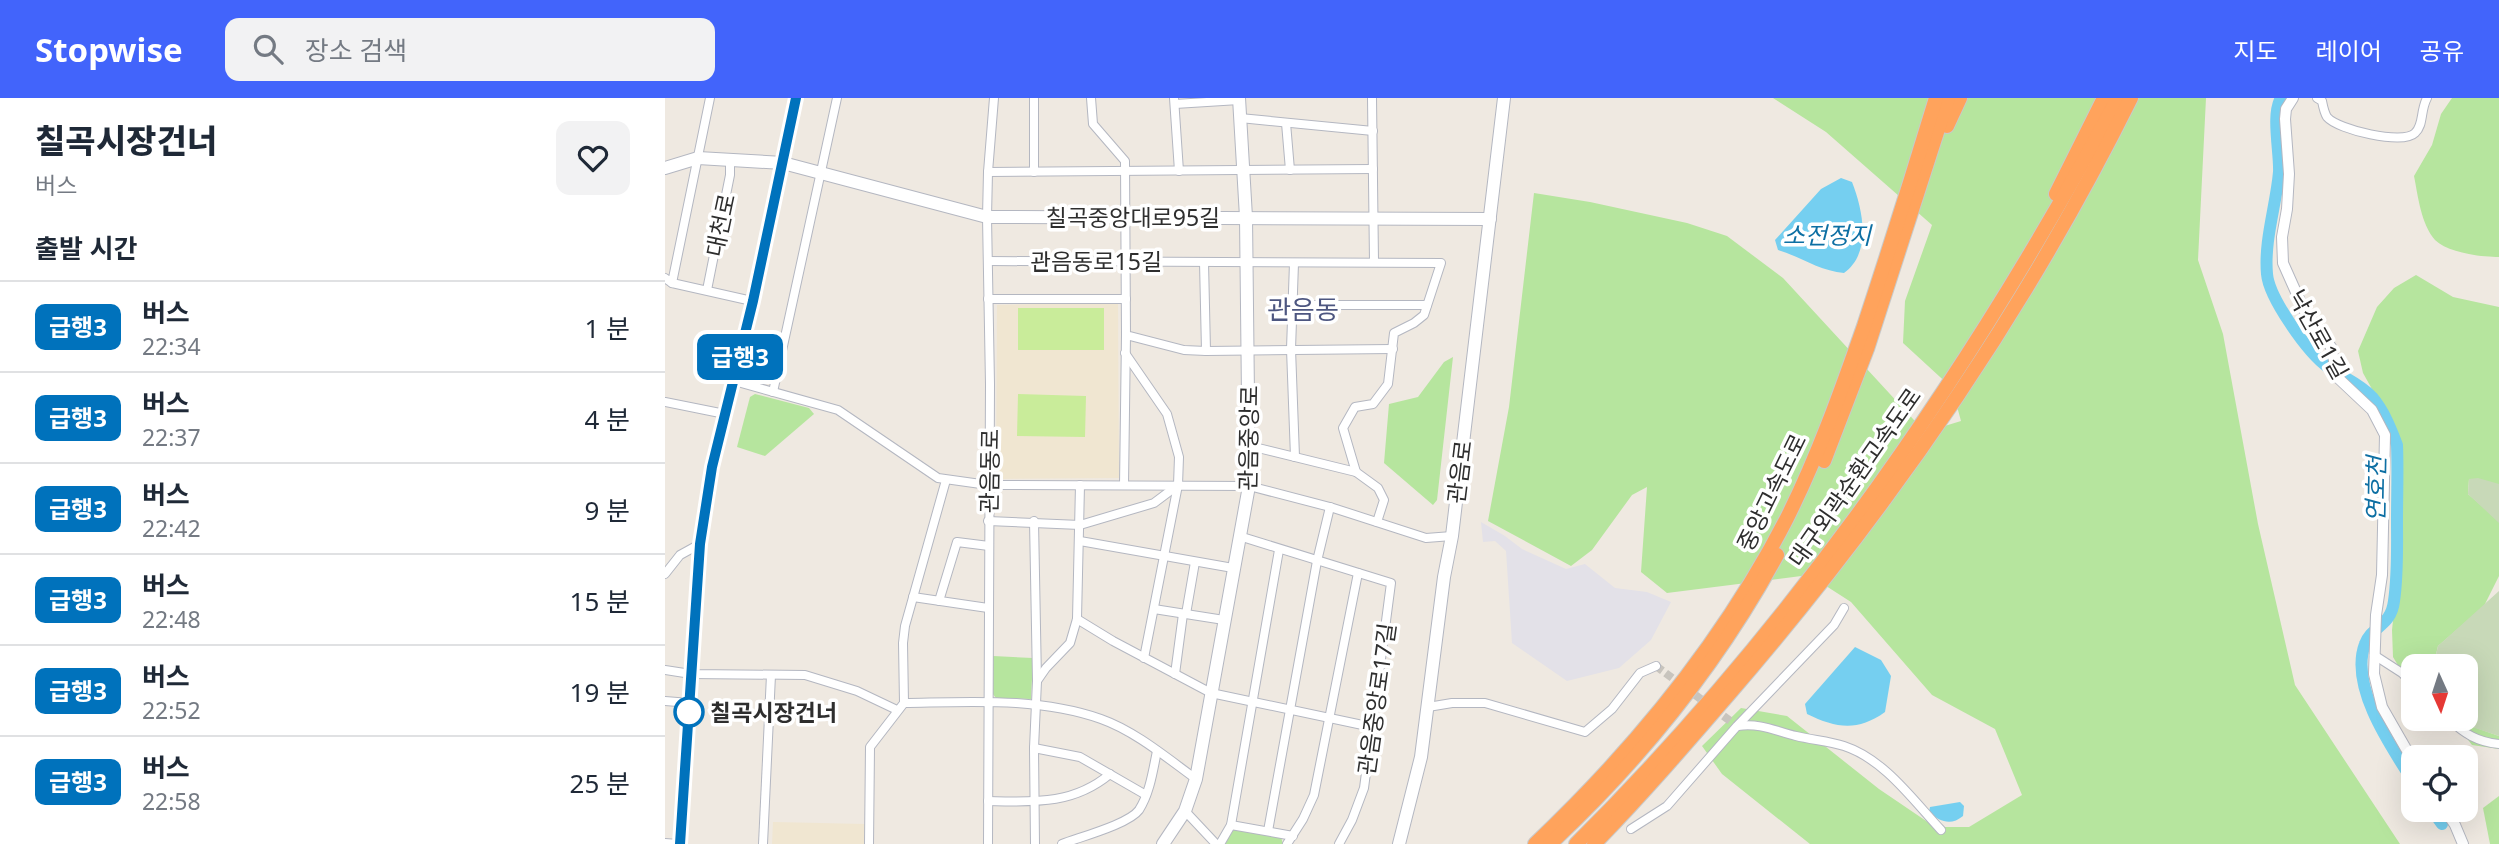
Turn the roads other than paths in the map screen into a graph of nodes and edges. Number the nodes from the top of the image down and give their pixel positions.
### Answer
1 (711, 98) edge
2 (796, 98) edge
3 (837, 98) edge
4 (994, 98) edge
5 (1034, 98) edge
6 (1091, 98) edge
7 (1372, 98) edge
8 (1504, 98) edge
9 (1937, 98) edge
10 (1948, 98) edge
11 (1960, 98) edge
12 (2104, 98) edge
13 (2118, 98) edge
14 (2131, 98) edge
15 (2141, 98) edge
16 (2317, 98) edge
17 (2427, 98) edge
18 (1239, 99) edge
19 (2290, 99) edge
20 (1175, 101) edge
21 (1240, 118) junction
22 (1286, 122) junction
23 (1373, 131) junction
24 (698, 159) junction
25 (730, 159) junction
26 (783, 163) junction
27 (665, 168) edge
28 (1373, 169) junction
29 (1290, 170) junction
30 (1125, 171) junction
31 (1179, 171) junction
32 (1244, 171) junction
33 (988, 172) junction
34 (1034, 172) junction
35 (821, 173) junction
36 (1924, 175) junction
37 (1246, 216) junction
38 (987, 217) junction
39 (1125, 218) junction
40 (1373, 218) junction
41 (1490, 219) junction
42 (988, 261) junction
43 (1126, 261) junction
44 (1204, 262) junction
45 (1374, 262) junction
46 (2024, 262) junction
47 (1246, 263) junction
48 (1294, 263) junction
49 (669, 281) edge
50 (707, 290) junction
51 (2025, 291) junction
52 (988, 299) junction
53 (1126, 299) junction
54 (753, 301) junction
55 (1294, 305) junction
56 (1427, 305) junction
57 (1126, 335) junction
58 (1249, 349) junction
59 (1291, 349) junction
60 (1393, 349) junction
61 (1206, 351) junction
62 (1125, 353) junction
63 (734, 381) junction
64 (773, 392) junction
65 (665, 402) edge
66 (725, 414) junction
67 (1249, 446) junction
68 (1295, 457) junction
69 (1356, 472) junction
70 (946, 480) junction
71 (988, 485) junction
72 (1080, 485) junction
73 (1124, 485) junction
74 (1178, 485) junction
75 (1249, 486) junction
76 (1330, 507) junction
77 (988, 521) junction
78 (1034, 521) junction
79 (1377, 522) junction
80 (1080, 525) junction
81 (1239, 536) junction
82 (1452, 536) junction
83 (1080, 541) junction
84 (700, 544) junction
85 (989, 546) junction
86 (1279, 550) junction
87 (1165, 556) junction
88 (1317, 561) junction
89 (1195, 562) junction
90 (1233, 568) junction
91 (1358, 573) junction
92 (665, 574) edge
93 (913, 597) junction
94 (939, 601) junction
95 (988, 608) junction
96 (1844, 608) dead end
97 (1154, 609) junction
98 (1185, 614) junction
99 (1077, 619) junction
100 (1224, 620) junction
101 (2374, 652) junction
102 (1144, 658) junction
103 (1656, 666) dead end
104 (665, 670) edge
105 (2401, 672) edge
106 (691, 674) junction
107 (1175, 674) junction
108 (772, 676) junction
109 (1037, 681) junction
110 (1211, 693) junction
111 (665, 701) edge
112 (988, 702) junction
113 (1252, 702) junction
114 (690, 703) junction
115 (904, 703) junction
116 (1034, 704) junction
117 (1428, 707) junction
118 (897, 710) junction
119 (1291, 710) junction
120 (1329, 719) junction
121 (1737, 726) junction
122 (1372, 727) junction
123 (2462, 732) edge
124 (2499, 744) edge
125 (2404, 745) edge
126 (1034, 748) junction
127 (1157, 751) junction
128 (1110, 774) junction
129 (1196, 779) junction
130 (1146, 795) junction
131 (988, 801) junction
132 (1034, 802) junction
133 (1185, 811) junction
134 (2453, 822) edge
135 (1230, 825) junction
136 (1631, 829) dead end
137 (1941, 830) dead end
138 (1268, 831) junction
139 (1293, 836) junction
140 (665, 843) edge
141 (679, 844) edge
142 (762, 844) edge
143 (869, 844) edge
144 (988, 844) edge
145 (1035, 844) edge
146 (1062, 844) edge
147 (1163, 844) edge
148 (1218, 844) edge
149 (1287, 844) edge
150 (1339, 844) edge
151 (1399, 844) edge
152 (1535, 844) edge
153 (1550, 844) edge
154 (1576, 844) edge
155 (1594, 844) edge
156 (2463, 844) edge

1 - 24 street
2 - 26 main road
3 - 35 street
4 - 33 street, 관음동로
5 - 34 street
6 - 30 street
7 - 23 street
8 - 41 main road, 관음로
9 - 152 highway, 중앙고속도로
10 - 36 highway, 중앙고속도로
11 - 36 highway
12 - 46 highway
13 - 46 highway, 대구외곽순환고속도로
14 - 51 highway, 대구외곽순환고속도로
15 - 51 highway
16 - 17 street
18 - 20 street, 관음중앙로
18 - 21 main road, 관음중앙로
19 - 101 street, 낙산로1길
20 - 31 street
21 - 22 street
21 - 32 main road, 관음중앙로
22 - 23 street
22 - 29 street
23 - 28 street
24 - 25 main road, 대천로
24 - 27 main road, 대천로
24 - 49 street, 대천로
25 - 26 main road, 대천로
25 - 50 street, 대천로
26 - 35 main road, 칠곡중앙대로95길
26 - 54 main road
28 - 29 street
28 - 40 street
29 - 32 street
30 - 31 street
30 - 34 street
30 - 39 street
31 - 32 street
32 - 37 main road, 관음중앙로
33 - 34 street
33 - 38 street, 관음동로
35 - 38 main road, 칠곡중앙대로95길
35 - 64 street
36 - 153 highway, 중앙고속도로
37 - 39 main road, 칠곡중앙대로95길
37 - 40 main road, 칠곡중앙대로95길
37 - 47 main road, 관음중앙로
38 - 39 main road, 칠곡중앙대로95길
38 - 42 street, 관음동로
39 - 43 street
40 - 41 main road, 칠곡중앙대로95길
40 - 45 street
41 - 82 main road, 관음로
42 - 43 street, 관음동로15길
42 - 52 street, 관음동로
43 - 44 street, 관음동로15길
43 - 53 street
44 - 47 street, 관음동로15길
44 - 61 street
45 - 48 street, 관음동로15길
45 - 56 street, 관음동로15길
46 - 154 highway, 대구외곽순환고속도로
47 - 48 street, 관음동로15길
47 - 58 main road, 관음중앙로
48 - 55 street
49 - 50 street
50 - 54 street
51 - 155 highway, 대구외곽순환고속도로
52 - 53 street
52 - 71 street, 관음동로
53 - 57 street
54 - 63 main road
55 - 56 street
55 - 59 street
56 - 60 street
57 - 61 street
57 - 62 street
58 - 59 street
58 - 61 street
58 - 67 main road, 관음중앙로
59 - 60 street
59 - 68 street
60 - 69 street
62 - 73 street
62 - 74 street
63 - 64 street
63 - 66 main road
64 - 70 street
65 - 66 street
66 - 84 main road
67 - 68 street
67 - 75 main road, 관음중앙로
68 - 69 street
69 - 79 street
70 - 71 street
70 - 93 street
71 - 72 street
71 - 77 street, 관음동로
72 - 73 street
72 - 80 street
73 - 74 street
74 - 75 street
74 - 80 street
74 - 87 street
75 - 76 street
75 - 81 main road, 관음중앙로
76 - 79 street
76 - 88 street
77 - 78 street
77 - 85 street, 관음동로
78 - 80 street
78 - 109 street
79 - 82 street
80 - 83 street
81 - 86 street, 관음중앙로17길
81 - 90 main road, 관음중앙로
82 - 117 main road, 관음로
83 - 87 street
83 - 99 street
84 - 92 street
84 - 106 main road
85 - 94 street
85 - 95 street, 관음동로
86 - 88 street, 관음중앙로17길
86 - 113 street
87 - 89 street
87 - 97 street
88 - 91 street, 관음중앙로17길
88 - 119 street
89 - 90 street
89 - 98 street
90 - 100 main road, 관음중앙로
91 - 120 street, 관음중앙로17길
91 - 122 street, 관음중앙로17길
93 - 94 street
93 - 115 street
94 - 95 street
95 - 112 street, 관음동로
96 - 121 street
97 - 98 street
97 - 102 street
98 - 100 street
98 - 107 street
99 - 102 street
99 - 109 street
100 - 110 main road, 관음중앙로
101 - 105 street
101 - 125 street, 낙산로1길
102 - 107 street
103 - 117 street
104 - 106 street
106 - 108 street
106 - 114 main road
107 - 110 street
108 - 118 street
108 - 142 street
109 - 116 street
110 - 113 street
110 - 129 main road, 관음중앙로
111 - 114 street
112 - 115 street
112 - 116 street
112 - 131 street, 관음동로
113 - 119 street
113 - 135 street
114 - 141 main road
115 - 118 street
116 - 126 street
116 - 127 street
117 - 151 main road, 관음로
118 - 143 street
119 - 120 street
119 - 138 street
120 - 122 street
120 - 139 street, 관음중앙로17길
121 - 136 street
121 - 137 street
122 - 150 street, 관음중앙로17길
123 - 124 street
126 - 128 street
126 - 132 street
127 - 129 street
127 - 130 street
128 - 130 street
128 - 132 street
129 - 133 main road, 관음중앙로
130 - 146 street
131 - 132 street
131 - 144 street, 관음동로
132 - 145 street
133 - 147 main road, 관음중앙로
133 - 148 street
134 - 156 street
135 - 138 street
135 - 148 street
138 - 139 street
139 - 149 street, 관음중앙로17길
140 - 141 street

